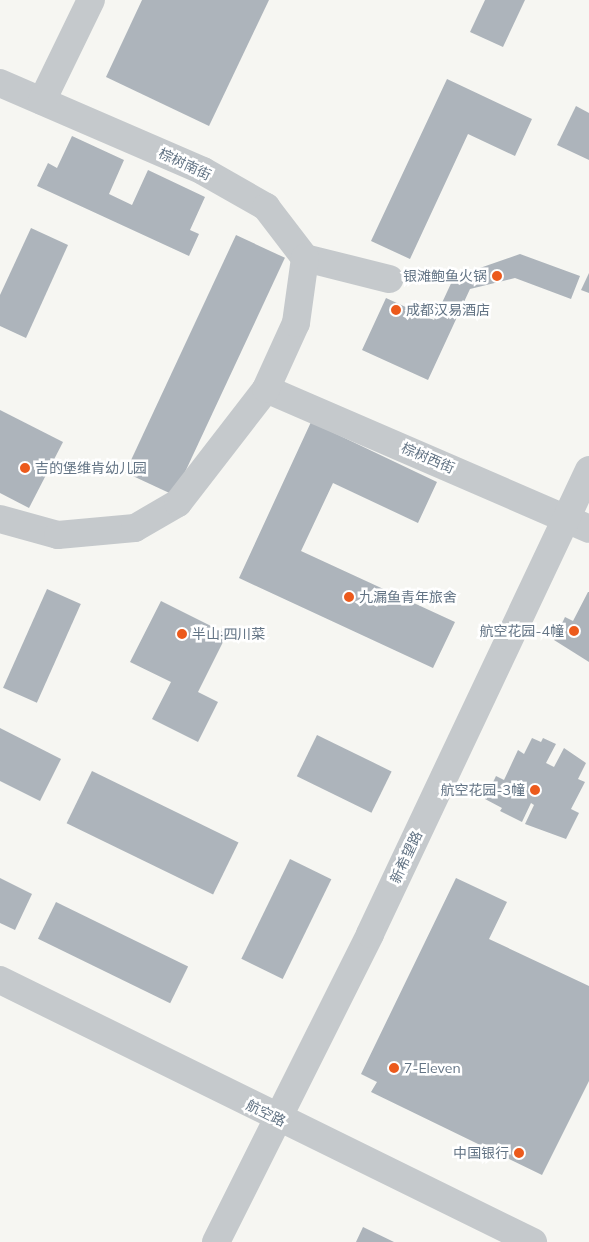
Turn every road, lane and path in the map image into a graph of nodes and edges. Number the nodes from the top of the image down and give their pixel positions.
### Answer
1 (90, 0) edge
2 (0, 83) edge
3 (42, 101) junction
4 (305, 258) junction
5 (389, 279) dead end
6 (266, 389) junction
7 (589, 470) edge
8 (0, 519) edge
9 (578, 523) edge
10 (0, 980) edge
11 (279, 1119) junction
12 (216, 1242) edge
13 (533, 1242) edge

1 - 3 street
2 - 3 street, 棕树南街
3 - 4 street, 棕树南街
4 - 5 street
4 - 6 street
6 - 8 street
6 - 9 street, 棕树西街
7 - 9 street, 新希望路
9 - 11 street, 新希望路
10 - 11 street, 航空路
11 - 12 street, 新希望路
11 - 13 street, 航空路

